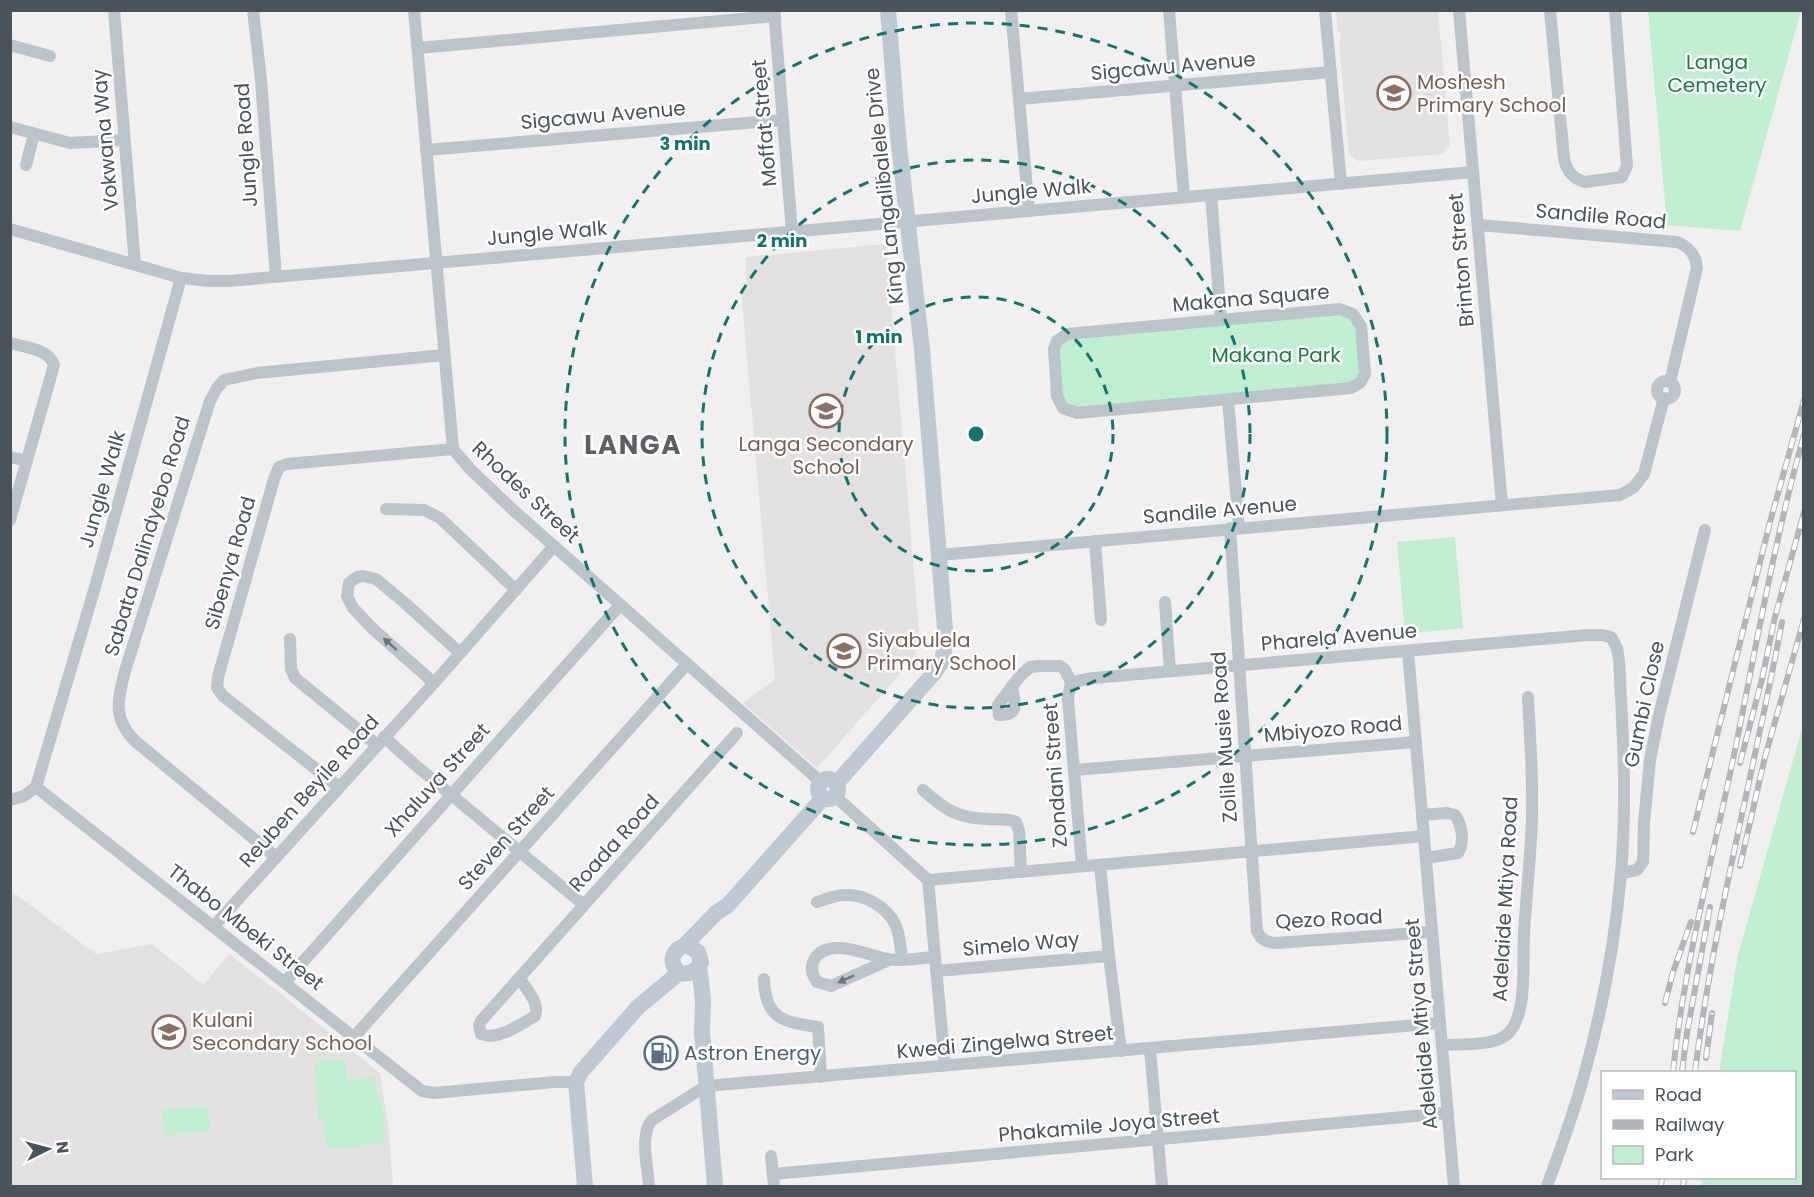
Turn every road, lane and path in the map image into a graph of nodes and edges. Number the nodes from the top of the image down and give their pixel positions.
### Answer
1 (114, 10) edge
2 (253, 10) edge
3 (414, 10) edge
4 (888, 10) edge
5 (1011, 10) edge
6 (1169, 10) edge
7 (1325, 10) edge
8 (1459, 10) edge
9 (1550, 10) edge
10 (1615, 10) edge
11 (774, 13) edge
12 (10, 45) edge
13 (418, 48) junction
14 (50, 56) dead end
15 (1331, 72) junction
16 (1175, 85) junction
17 (1019, 99) junction
18 (783, 120) junction
19 (10, 128) edge
20 (34, 134) junction
21 (124, 140) junction
22 (426, 150) junction
23 (26, 165) dead end
24 (1473, 172) junction
25 (1341, 184) junction
26 (1211, 195) junction
27 (1185, 197) junction
28 (1029, 211) junction
29 (909, 221) junction
30 (1478, 225) junction
31 (10, 229) edge
32 (792, 231) junction
33 (436, 262) junction
34 (135, 265) junction
35 (276, 277) junction
36 (181, 278) junction
37 (1221, 320) junction
38 (10, 343) edge
39 (444, 355) junction
40 (1228, 400) junction
41 (453, 449) junction
42 (10, 457) edge
43 (27, 461) junction
44 (1502, 505) junction
45 (386, 509) dead end
46 (10, 520) edge
47 (1234, 528) junction
48 (1705, 530) dead end
49 (1095, 541) junction
50 (554, 546) junction
51 (940, 555) junction
52 (516, 590) junction
53 (1165, 602) dead end
54 (620, 605) junction
55 (1101, 620) dead end
56 (290, 639) dead end
57 (1408, 651) junction
58 (460, 653) junction
59 (687, 664) junction
60 (1239, 665) junction
61 (1170, 671) junction
62 (1071, 682) junction
63 (434, 683) junction
64 (1012, 686) dead end
65 (1528, 697) dead end
66 (737, 733) dead end
67 (381, 741) junction
68 (1416, 742) junction
69 (1245, 756) junction
70 (1074, 770) junction
71 (36, 787) junction
72 (339, 787) junction
73 (829, 790) junction
74 (922, 790) dead end
75 (451, 793) junction
76 (10, 800) edge
77 (1422, 815) junction
78 (1424, 836) junction
79 (1252, 851) junction
80 (520, 852) junction
81 (276, 857) junction
82 (1426, 858) junction
83 (1100, 865) junction
84 (1082, 866) junction
85 (1021, 872) junction
86 (1621, 873) junction
87 (928, 880) junction
88 (817, 902) dead end
89 (584, 905) junction
90 (728, 905) junction
91 (213, 926) junction
92 (1432, 932) junction
93 (1263, 940) joint
94 (1109, 956) junction
95 (934, 957) junction
96 (889, 960) junction
97 (902, 960) junction
98 (687, 966) junction
99 (936, 971) junction
100 (520, 979) junction
101 (764, 979) dead end
102 (285, 982) junction
103 (1440, 1023) junction
104 (354, 1037) junction
105 (1442, 1045) junction
106 (1149, 1049) junction
107 (1121, 1051) junction
108 (945, 1065) junction
109 (821, 1077) junction
110 (576, 1082) junction
111 (706, 1086) junction
112 (1448, 1113) junction
113 (1158, 1140) junction
114 (771, 1156) dead end
115 (773, 1180) edge
116 (585, 1186) edge
117 (649, 1186) edge
118 (715, 1186) edge
119 (1162, 1186) edge
120 (1454, 1186) edge
121 (1547, 1186) edge

1 - 21 street, Vokwana Way
2 - 35 street, Jungle Road
3 - 13 street, Rhodes Street
4 - 29 street, King Langalibalele Drive
5 - 17 street
6 - 16 street
7 - 15 street
8 - 24 street, Brinton Street
9 - 10 street
11 - 13 street
11 - 18 street, Moffat Street
12 - 14 street
13 - 22 street, Rhodes Street
15 - 16 street, Sigcawu Avenue
15 - 25 street
16 - 17 street, Sigcawu Avenue
16 - 27 street
17 - 28 street
18 - 22 street, Sigcawu Avenue
18 - 32 street, Moffat Street
19 - 20 street
20 - 21 street
20 - 23 street
21 - 34 street, Vokwana Way
22 - 33 street, Rhodes Street
24 - 25 street, Jungle Walk
24 - 30 street, Brinton Street
25 - 26 street, Jungle Walk
26 - 27 street, Jungle Walk
26 - 37 street
27 - 28 street, Jungle Walk
28 - 29 street, Jungle Walk
29 - 32 street, Jungle Walk
29 - 51 street, King Langalibalele Drive
30 - 44 street, Brinton Street
30 - 44 street, Sandile Road
31 - 34 street
32 - 33 street, Jungle Walk
33 - 35 street, Jungle Walk
33 - 39 street, Rhodes Street
34 - 36 street
35 - 36 street, Jungle Walk
36 - 71 street, Jungle Walk
37 - 40 street, Makana Square
37 - 40 street, Makana Square
38 - 43 street
39 - 41 street, Rhodes Street
39 - 81 street, Sabata Dalindyebo Road
40 - 47 street, Zolile Musie Road
41 - 50 street, Rhodes Street
41 - 72 street, Sibenya Road
42 - 43 street
43 - 46 street
44 - 47 street, Sandile Avenue
45 - 52 street
47 - 49 street, Sandile Avenue
47 - 60 street, Zolile Musie Road
48 - 86 street, Gumbi Close
49 - 51 street, Sandile Avenue
49 - 55 street
50 - 52 street, Reuben Beyile Road
50 - 54 street, Rhodes Street
51 - 73 street, King Langalibalele Drive
52 - 58 street, Reuben Beyile Road
53 - 61 street
54 - 59 street, Rhodes Street
54 - 75 street, Xhaluva Street
56 - 67 street
57 - 60 street, Pharela Avenue
57 - 68 street, Adelaide Mtiya Street
57 - 86 street, Pharela Avenue
58 - 63 street, Reuben Beyile Road
63 -> 58 street
59 - 73 street, Rhodes Street
59 - 80 street, Steven Street
60 - 61 street, Pharela Avenue
60 - 69 street, Zolile Musie Road
61 - 62 street, Pharela Avenue
62 - 64 street
62 - 70 street, Zondani Street
63 - 67 street, Reuben Beyile Road
65 - 105 street, Adelaide Mtiya Road
66 - 89 street, Roada Road
67 - 72 street, Reuben Beyile Road
67 - 75 street
68 - 69 street, Mbiyozo Road
68 - 77 street, Adelaide Mtiya Street
69 - 70 street, Mbiyozo Road
69 - 79 street, Zolile Musie Road
70 - 84 street, Zondani Street
71 - 76 street
71 - 91 street, Thabo Mbeki Street
72 - 81 street, Reuben Beyile Road
73 - 87 street, Rhodes Street
73 - 90 street, King Langalibalele Drive
74 - 85 street
75 - 80 street
75 - 102 street, Xhaluva Street
77 - 78 street, Adelaide Mtiya Street
77 - 82 street
78 - 79 street
78 - 82 street, Adelaide Mtiya Street
79 - 83 street
79 - 93 street, Zolile Musie Road
80 - 89 street
80 - 104 street, Steven Street
81 - 91 street, Reuben Beyile Road
82 - 92 street, Adelaide Mtiya Street
83 - 84 street
83 - 94 street
84 - 85 street
85 - 87 street
86 - 121 street
87 - 95 street
88 - 97 street
89 - 100 street, Roada Road
90 - 98 street, King Langalibalele Drive
90 - 98 street, King Langalibalele Drive
91 - 102 street, Thabo Mbeki Street
92 - 93 street, Qezo Road
92 - 103 street, Adelaide Mtiya Street
94 - 99 street, Simelo Way
94 - 107 street
95 - 97 street, Simelo Way
95 - 99 street
96 -> 96 street, Simelo Way
96 - 97 street, Simelo Way
98 - 110 street
98 - 111 street
99 - 108 street
100 - 100 street, Roada Road
101 - 109 street
102 - 104 street, Thabo Mbeki Street
103 - 105 street, Adelaide Mtiya Street
103 - 106 street, Kwedi Zingelwa Street
104 - 110 street, Thabo Mbeki Street
105 - 112 street, Adelaide Mtiya Street
106 - 107 street, Kwedi Zingelwa Street
106 - 113 street
107 - 108 street, Kwedi Zingelwa Street
108 - 109 street, Kwedi Zingelwa Street
109 - 111 street, Kwedi Zingelwa Street
110 - 116 street
111 - 117 street, Kwedi Zingelwa Street
111 - 118 street
112 - 113 street, Phakamile Joya Street
112 - 120 street, Adelaide Mtiya Street
113 - 115 street, Phakamile Joya Street
113 - 119 street
114 - 115 street, Phakamile Joya Street

